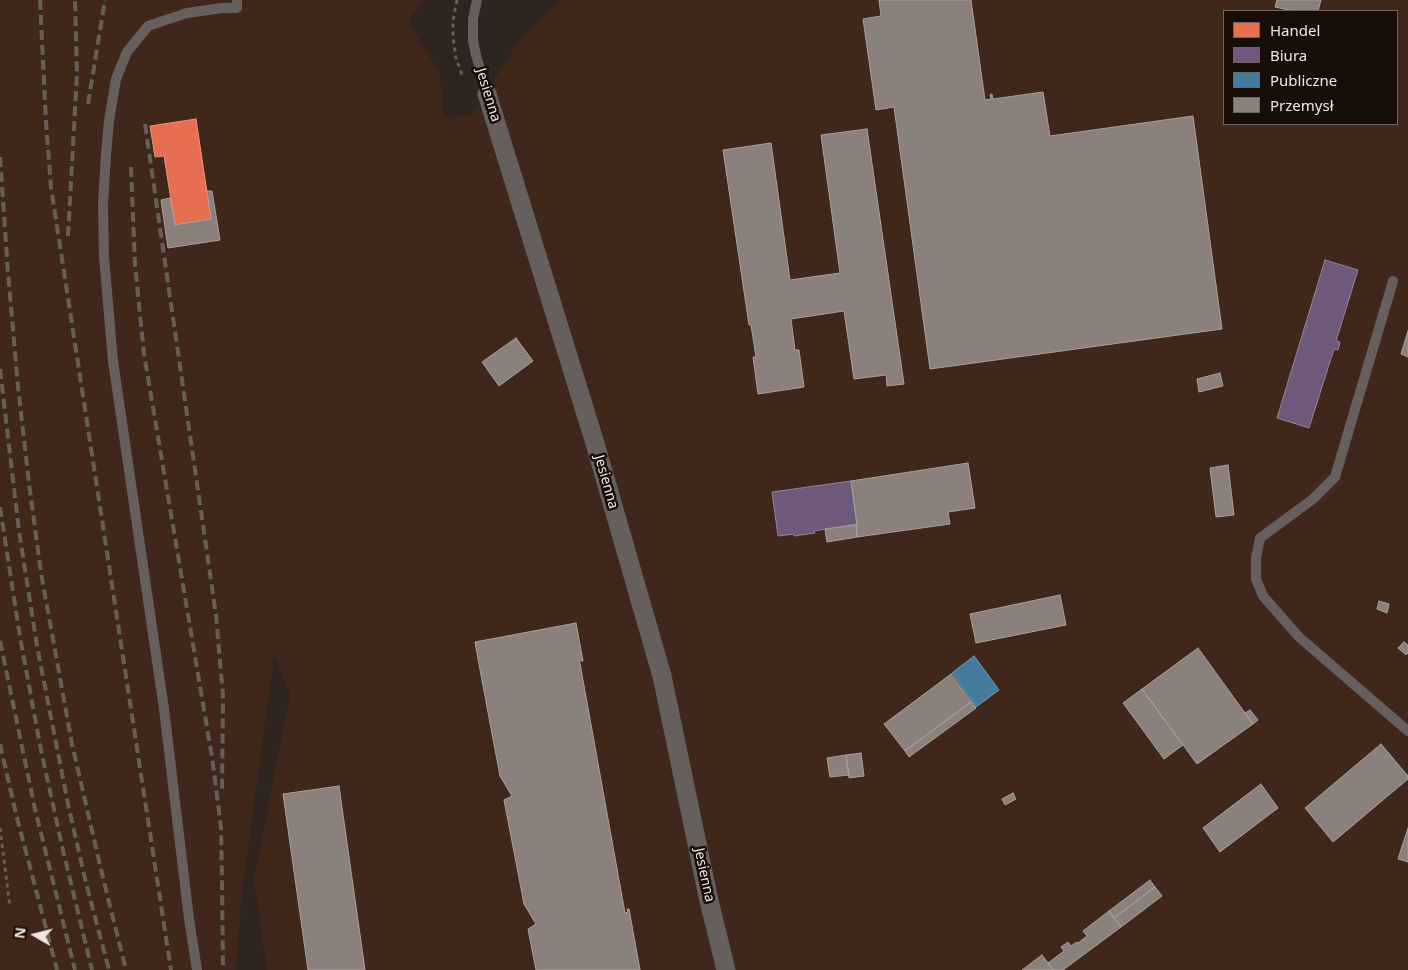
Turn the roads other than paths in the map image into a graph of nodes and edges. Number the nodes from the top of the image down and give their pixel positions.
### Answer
1 (237, 0) edge
2 (477, 0) edge
3 (487, 94) joint
4 (1393, 281) dead end
5 (1408, 731) edge
6 (197, 970) edge
7 (726, 970) edge

1 - 6 lane
2 - 3 lane, Jesienna
3 - 7 street, Jesienna
4 - 5 lane

